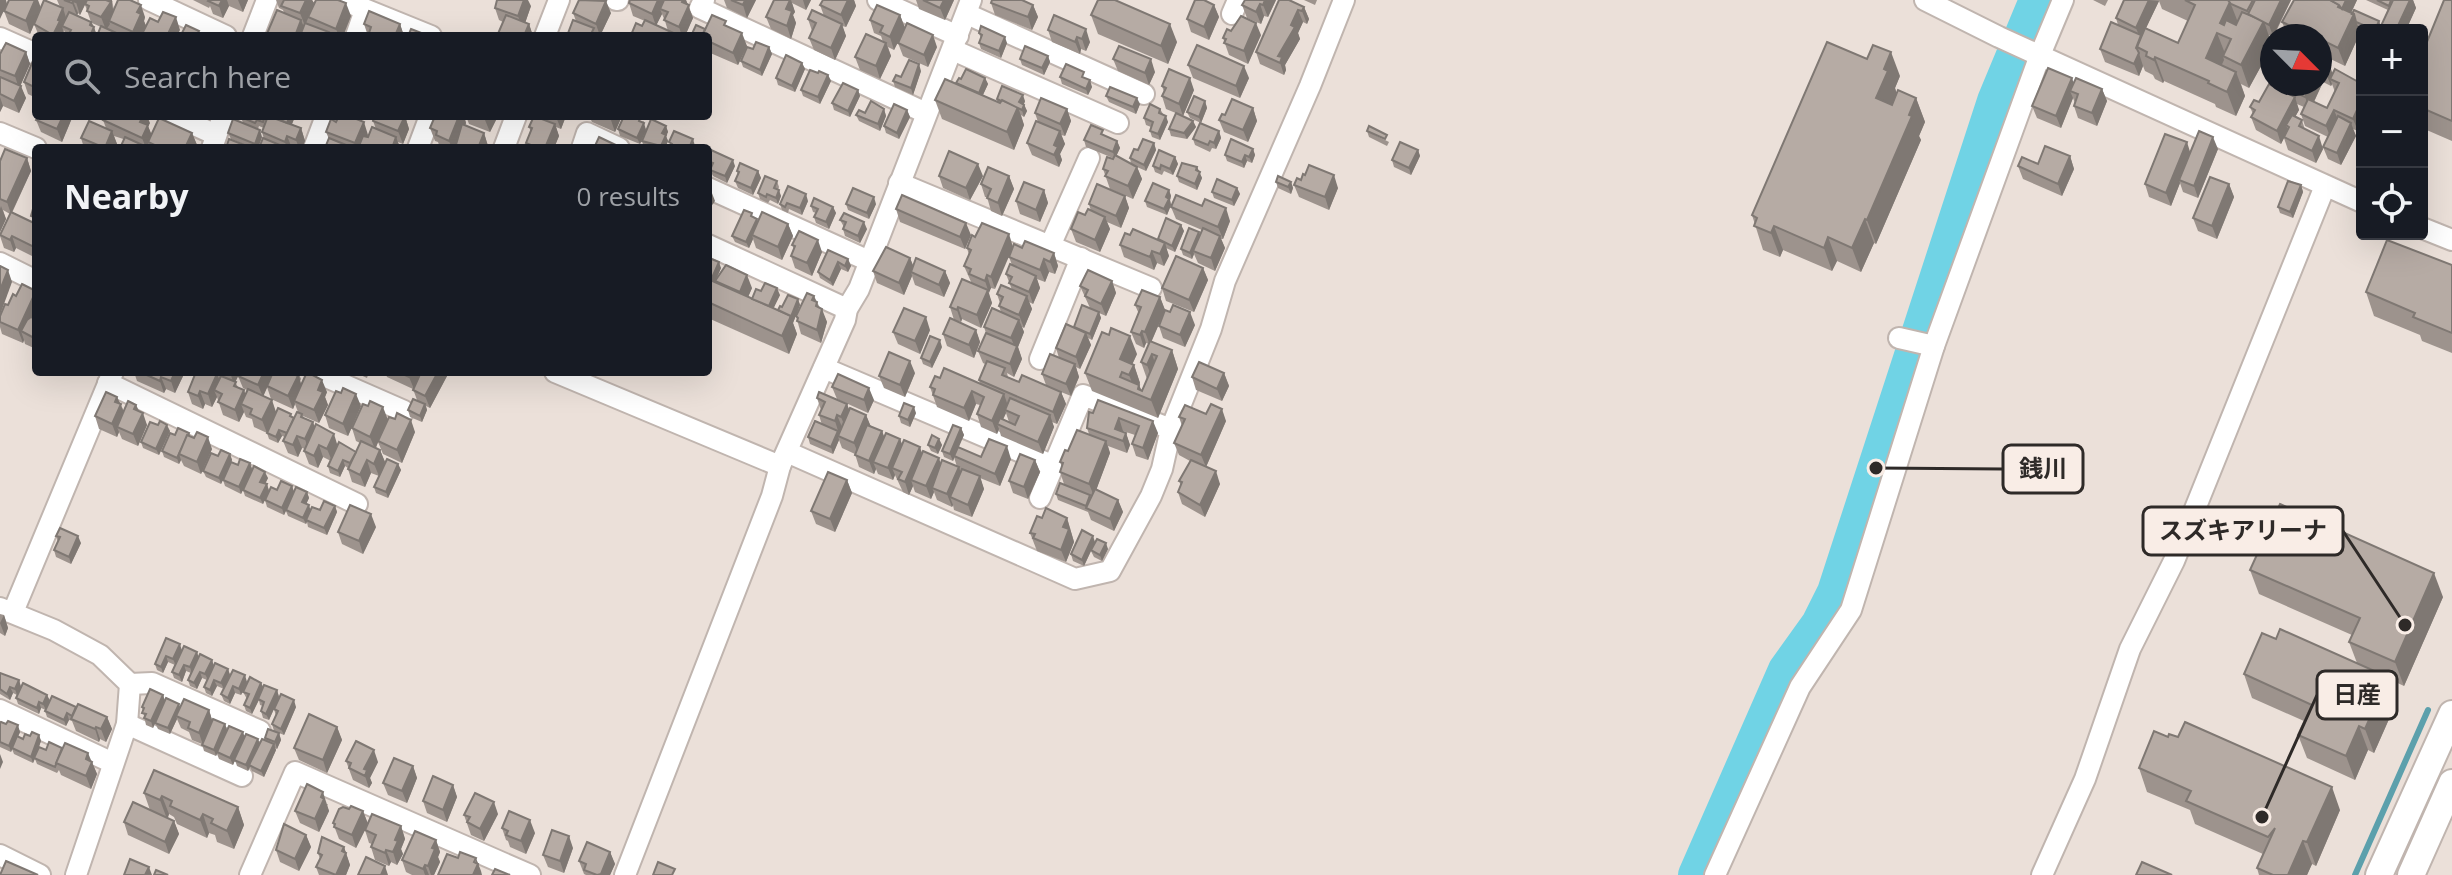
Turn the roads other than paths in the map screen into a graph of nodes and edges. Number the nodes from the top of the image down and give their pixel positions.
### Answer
1 (149, 0) edge
2 (267, 0) edge
3 (342, 0) edge
4 (559, 0) edge
5 (704, 0) edge
6 (878, 0) edge
7 (1344, 0) edge
8 (1925, 0) edge
9 (2063, 0) edge
10 (969, 7) edge
11 (365, 10) junction
12 (217, 32) edge
13 (255, 32) edge
14 (357, 32) edge
15 (421, 32) edge
16 (547, 32) edge
17 (0, 38) edge
18 (956, 43) junction
19 (32, 52) edge
20 (2037, 54) junction
21 (1144, 94) dead end
22 (926, 113) junction
23 (185, 120) edge
24 (324, 120) edge
25 (428, 120) edge
26 (514, 120) edge
27 (1118, 123) dead end
28 (0, 133) edge
29 (217, 133) edge
30 (316, 144) edge
31 (420, 144) edge
32 (506, 144) edge
33 (583, 144) edge
34 (610, 144) edge
35 (32, 146) edge
36 (1089, 158) dead end
37 (899, 183) junction
38 (2325, 186) junction
39 (712, 190) edge
40 (2356, 199) edge
41 (2428, 230) edge
42 (2452, 240) edge
43 (1050, 246) junction
44 (712, 247) edge
45 (1081, 258) junction
46 (869, 261) junction
47 (0, 263) edge
48 (32, 279) edge
49 (1151, 288) dead end
50 (847, 309) junction
51 (1901, 338) dead end
52 (1931, 346) junction
53 (1040, 359) dead end
54 (824, 368) junction
55 (324, 376) edge
56 (565, 376) edge
57 (110, 378) edge
58 (404, 411) dead end
59 (1171, 429) junction
60 (783, 459) junction
61 (1054, 466) junction
62 (1040, 498) dead end
63 (357, 504) edge
64 (6, 610) edge
65 (130, 684) junction
66 (0, 710) edge
67 (2452, 714) edge
68 (127, 724) junction
69 (260, 731) dead end
70 (113, 763) junction
71 (242, 776) dead end
72 (2452, 783) edge
73 (0, 855) edge
74 (258, 873) edge
75 (40, 875) edge
76 (76, 875) edge
77 (530, 875) edge
78 (625, 875) edge
79 (1715, 875) edge
80 (2042, 875) edge
81 (2379, 875) edge
82 (2411, 875) edge

1 - 12 street
2 - 13 street
3 - 11 street
4 - 16 street
5 - 22 street
6 - 18 street
7 - 59 street
8 - 20 street
9 - 20 street
10 - 18 street
10 - 21 street
11 - 14 street
11 - 15 street
17 - 19 street
18 - 22 street
18 - 27 street
20 - 38 street
20 - 52 street
22 - 37 street
23 - 29 street
24 - 30 street
25 - 31 street
26 - 32 street
28 - 35 street
33 - 34 street
36 - 43 street
37 - 43 street
37 - 46 street
38 - 40 street
38 - 80 street
39 - 46 street
41 - 42 street
43 - 45 street
44 - 50 street
45 - 49 street
45 - 53 street
46 - 50 street
47 - 48 street
50 - 54 street
51 - 52 street
52 - 79 street
54 - 60 street
54 - 61 street
55 - 58 street
56 - 60 street
57 - 63 street
57 - 64 street
59 - 60 street
59 - 61 street
60 - 78 street
61 - 62 street
64 - 65 street
65 - 68 street
65 - 69 street
66 - 70 street
67 - 81 main road
68 - 70 street
68 - 71 street
70 - 76 street
72 - 82 main road
73 - 75 street
74 - 77 street

